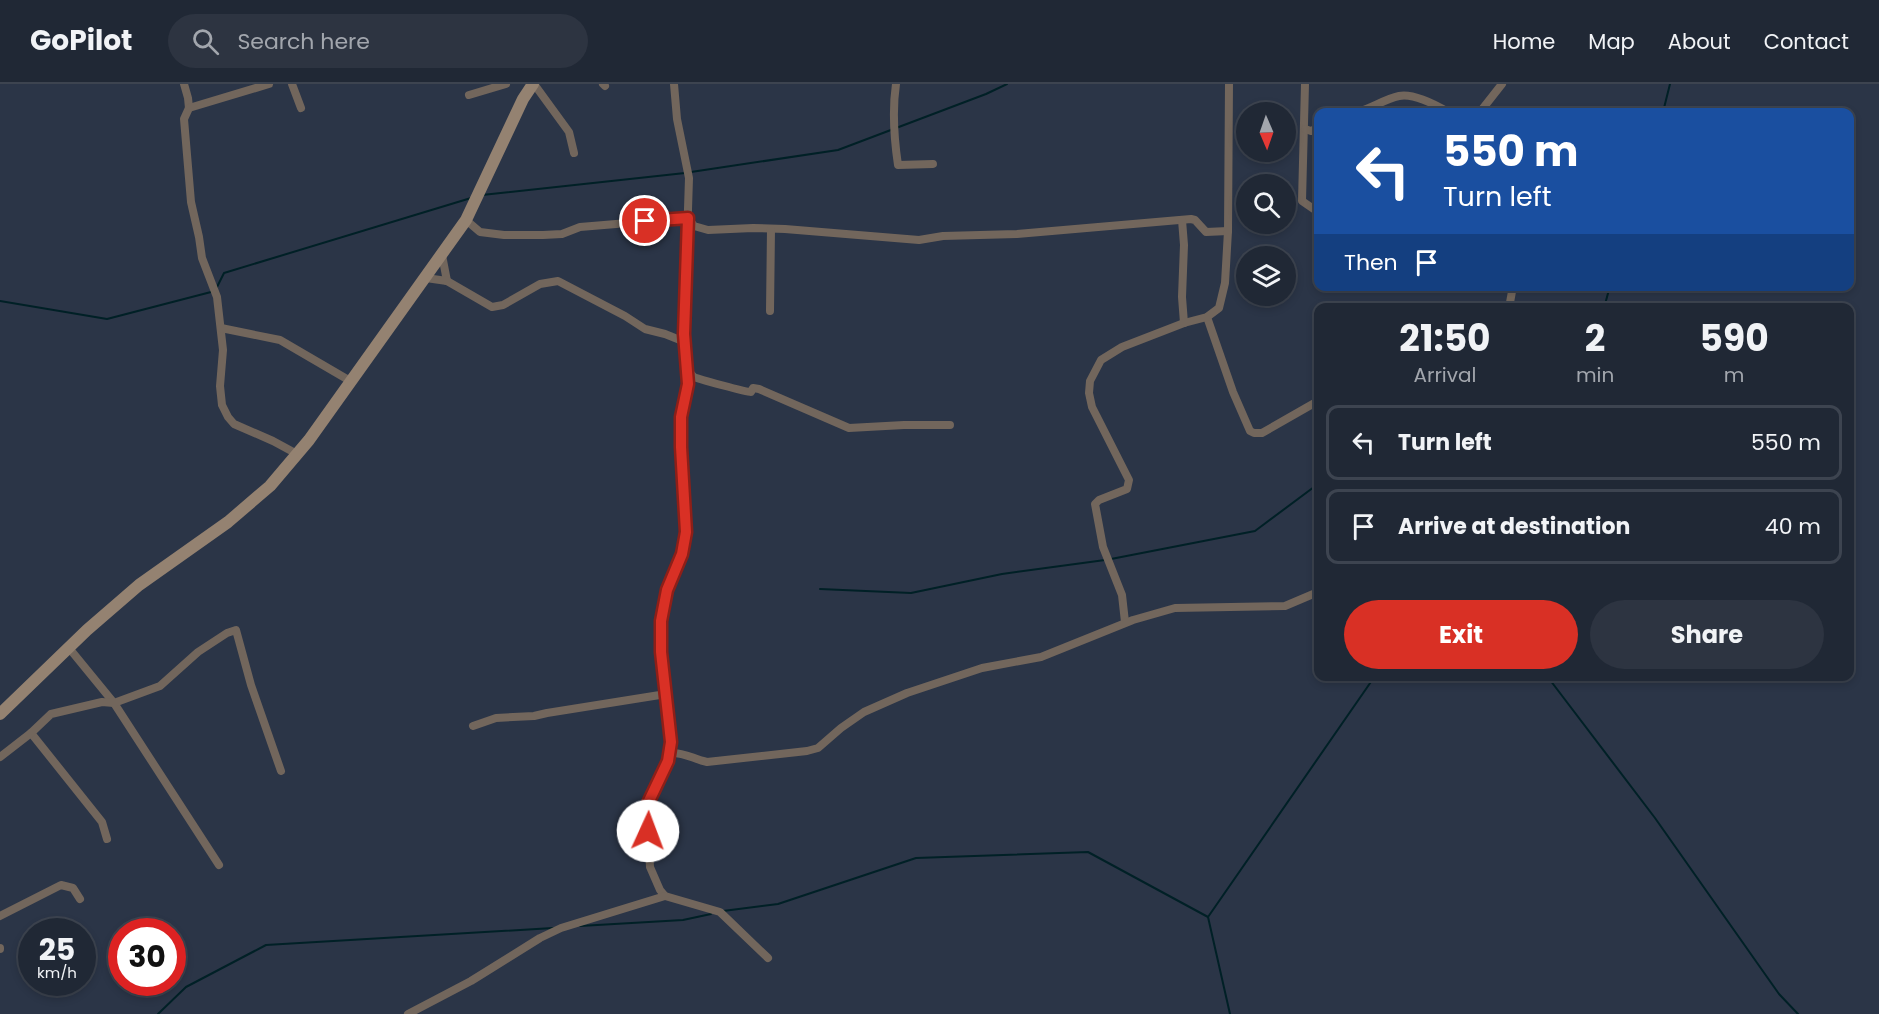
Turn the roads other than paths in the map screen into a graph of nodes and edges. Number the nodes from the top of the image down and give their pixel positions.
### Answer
1 (184, 84) edge
2 (269, 84) edge
3 (292, 84) edge
4 (506, 84) edge
5 (533, 84) edge
6 (676, 84) edge
7 (896, 84) edge
8 (1229, 84) edge
9 (1305, 84) edge
10 (1502, 84) edge
11 (254, 87) edge
12 (469, 95) dead end
13 (189, 108) junction
14 (301, 108) dead end
15 (1369, 108) edge
16 (1441, 108) edge
17 (1483, 108) edge
18 (1305, 129) junction
19 (1314, 130) edge
20 (574, 153) dead end
21 (933, 164) dead end
22 (1314, 209) edge
23 (688, 218) junction
24 (466, 220) junction
25 (1182, 220) junction
26 (771, 229) junction
27 (1228, 231) junction
28 (442, 255) junction
29 (426, 278) junction
30 (447, 281) junction
31 (770, 311) dead end
32 (1207, 317) junction
33 (1184, 323) junction
34 (221, 328) junction
35 (685, 342) junction
36 (688, 369) junction
37 (352, 382) junction
38 (1314, 403) edge
39 (950, 425) dead end
40 (297, 454) junction
41 (1314, 594) edge
42 (1125, 622) junction
43 (69, 648) junction
44 (666, 694) junction
45 (114, 703) junction
46 (0, 714) edge
47 (473, 726) dead end
48 (31, 734) junction
49 (670, 753) junction
50 (0, 757) edge
51 (281, 771) dead end
52 (107, 839) dead end
53 (219, 865) dead end
54 (665, 896) junction
55 (80, 899) dead end
56 (0, 916) edge
57 (768, 958) dead end
58 (408, 1014) edge

1 - 13 street
2 - 11 street
3 - 14 street
4 - 12 street
5 - 20 street
5 - 24 main road
6 - 23 street
7 - 21 street
8 - 27 street
9 - 18 street
10 - 17 street
11 - 13 street
13 - 34 street
15 - 16 street
18 - 19 street
18 - 22 street
23 - 24 street
23 - 26 street
23 - 35 street
24 - 28 main road
25 - 26 street
25 - 27 street
25 - 33 street
26 - 31 street
27 - 32 street
28 - 29 main road
28 - 30 street
29 - 30 street
29 - 37 main road
30 - 35 street
32 - 33 street
32 - 38 street
33 - 42 street
34 - 37 street
34 - 40 street
35 - 36 street
36 - 39 street
36 - 44 street
37 - 40 main road
40 - 43 main road
41 - 42 street
42 - 49 street
43 - 45 street
43 - 46 main road
44 - 47 street
44 - 49 street
45 - 48 street
45 - 51 street
45 - 53 street
48 - 50 street
48 - 52 street
49 - 54 street
54 - 57 street
54 - 58 street
55 - 56 street

